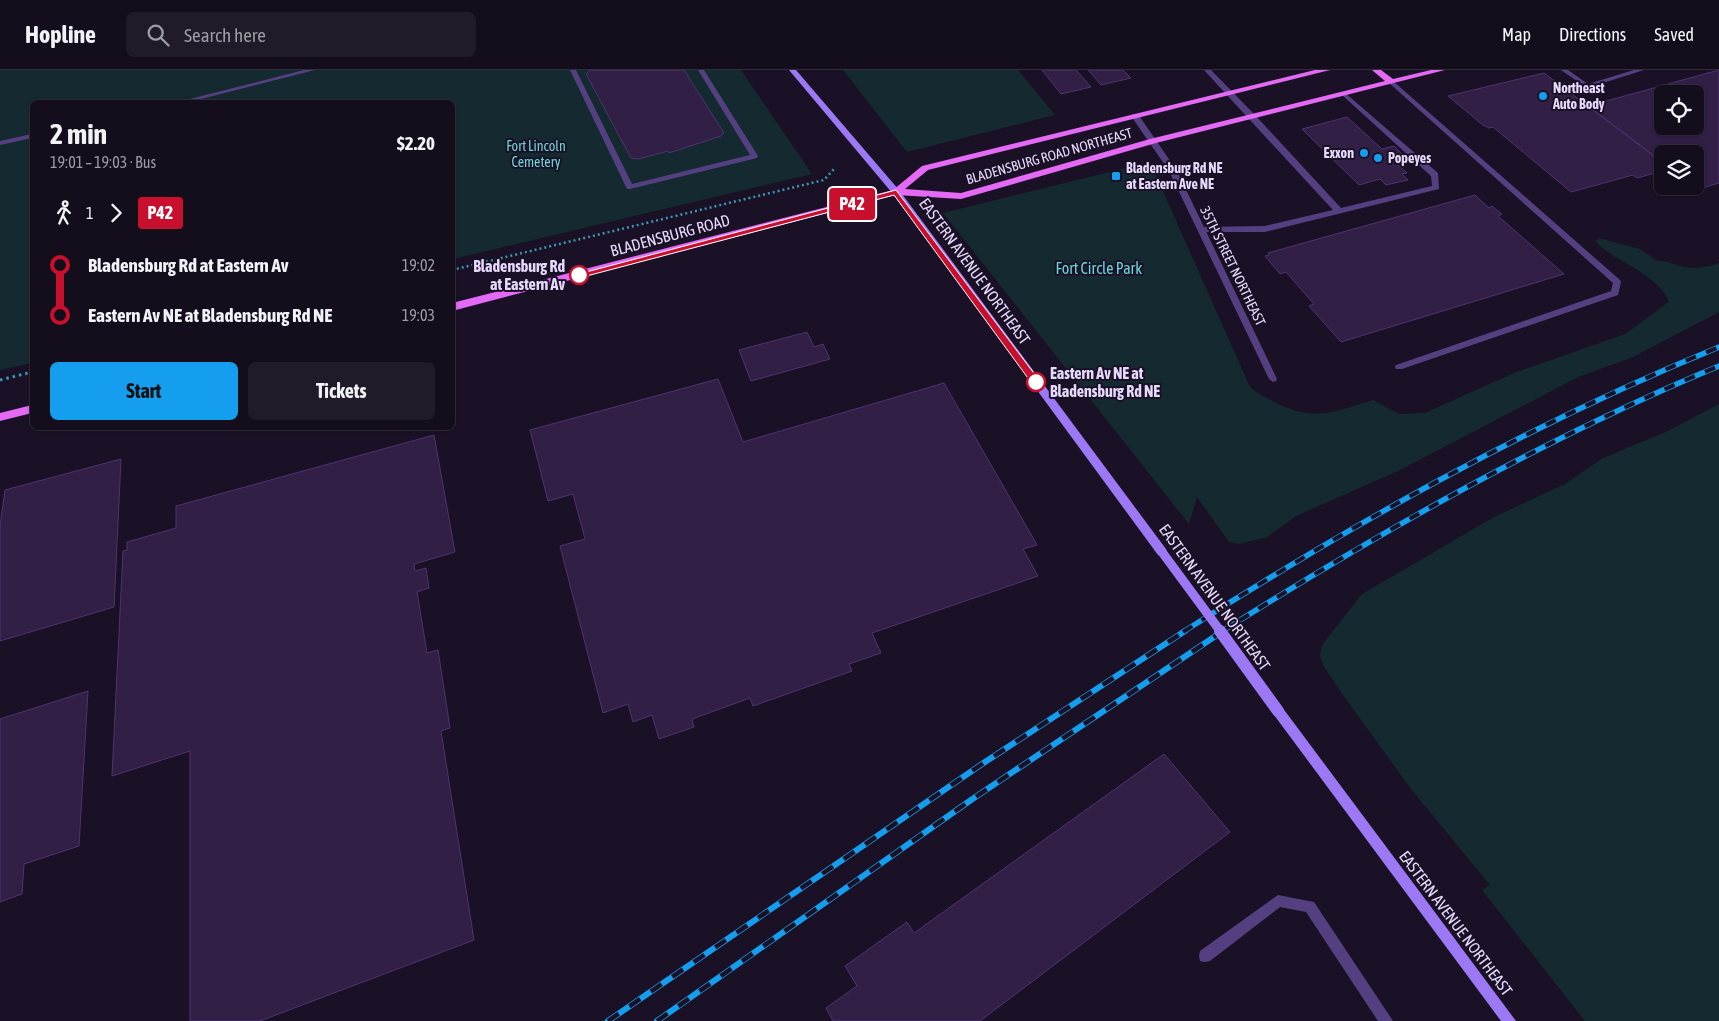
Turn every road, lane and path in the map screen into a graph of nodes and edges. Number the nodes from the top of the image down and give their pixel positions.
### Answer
1 (312, 70) edge
2 (573, 70) edge
3 (701, 70) edge
4 (792, 70) edge
5 (1207, 70) edge
6 (1326, 70) edge
7 (1376, 70) edge
8 (1441, 70) edge
9 (1564, 70) edge
10 (1641, 70) edge
11 (1391, 82) junction
12 (1229, 92) junction
13 (1344, 94) junction
14 (190, 100) edge
15 (1135, 116) junction
16 (1252, 117) junction
17 (30, 136) edge
18 (1153, 141) junction
19 (0, 143) edge
20 (834, 169) dead end
21 (896, 192) junction
22 (1339, 211) junction
23 (1201, 230) junction
24 (455, 269) edge
25 (455, 306) edge
26 (1399, 367) dead end
27 (30, 372) edge
28 (1273, 379) dead end
29 (0, 380) edge
30 (30, 410) edge
31 (0, 417) edge
32 (1205, 956) dead end
33 (1386, 1021) edge
34 (1509, 1021) edge

1 - 14 street
2 - 3 street
4 - 21 main road, EASTERN AVENUE NORTHEAST
5 - 12 street
6 - 12 main road, BLADENSBURG ROAD NORTHEAST
7 - 11 main road
8 - 11 main road, BLADENSBURG ROAD NORTHEAST
9 - 10 street
11 - 13 main road, BLADENSBURG ROAD NORTHEAST
11 - 26 street
12 - 15 main road, BLADENSBURG ROAD NORTHEAST
12 - 16 street
13 - 16 main road, BLADENSBURG ROAD NORTHEAST
13 - 22 street
15 - 18 street, 35TH STREET NORTHEAST
15 - 21 main road, BLADENSBURG ROAD NORTHEAST
16 - 18 main road, BLADENSBURG ROAD NORTHEAST
16 - 22 street
17 - 19 street
18 - 21 main road, BLADENSBURG ROAD NORTHEAST
18 - 23 street, 35TH STREET NORTHEAST
20 - 24 path
21 - 25 main road, BLADENSBURG ROAD
21 - 34 main road, EASTERN AVENUE NORTHEAST, bridge
22 - 23 street
23 - 28 street, 35TH STREET NORTHEAST
27 - 29 path
30 - 31 main road
32 - 33 street

